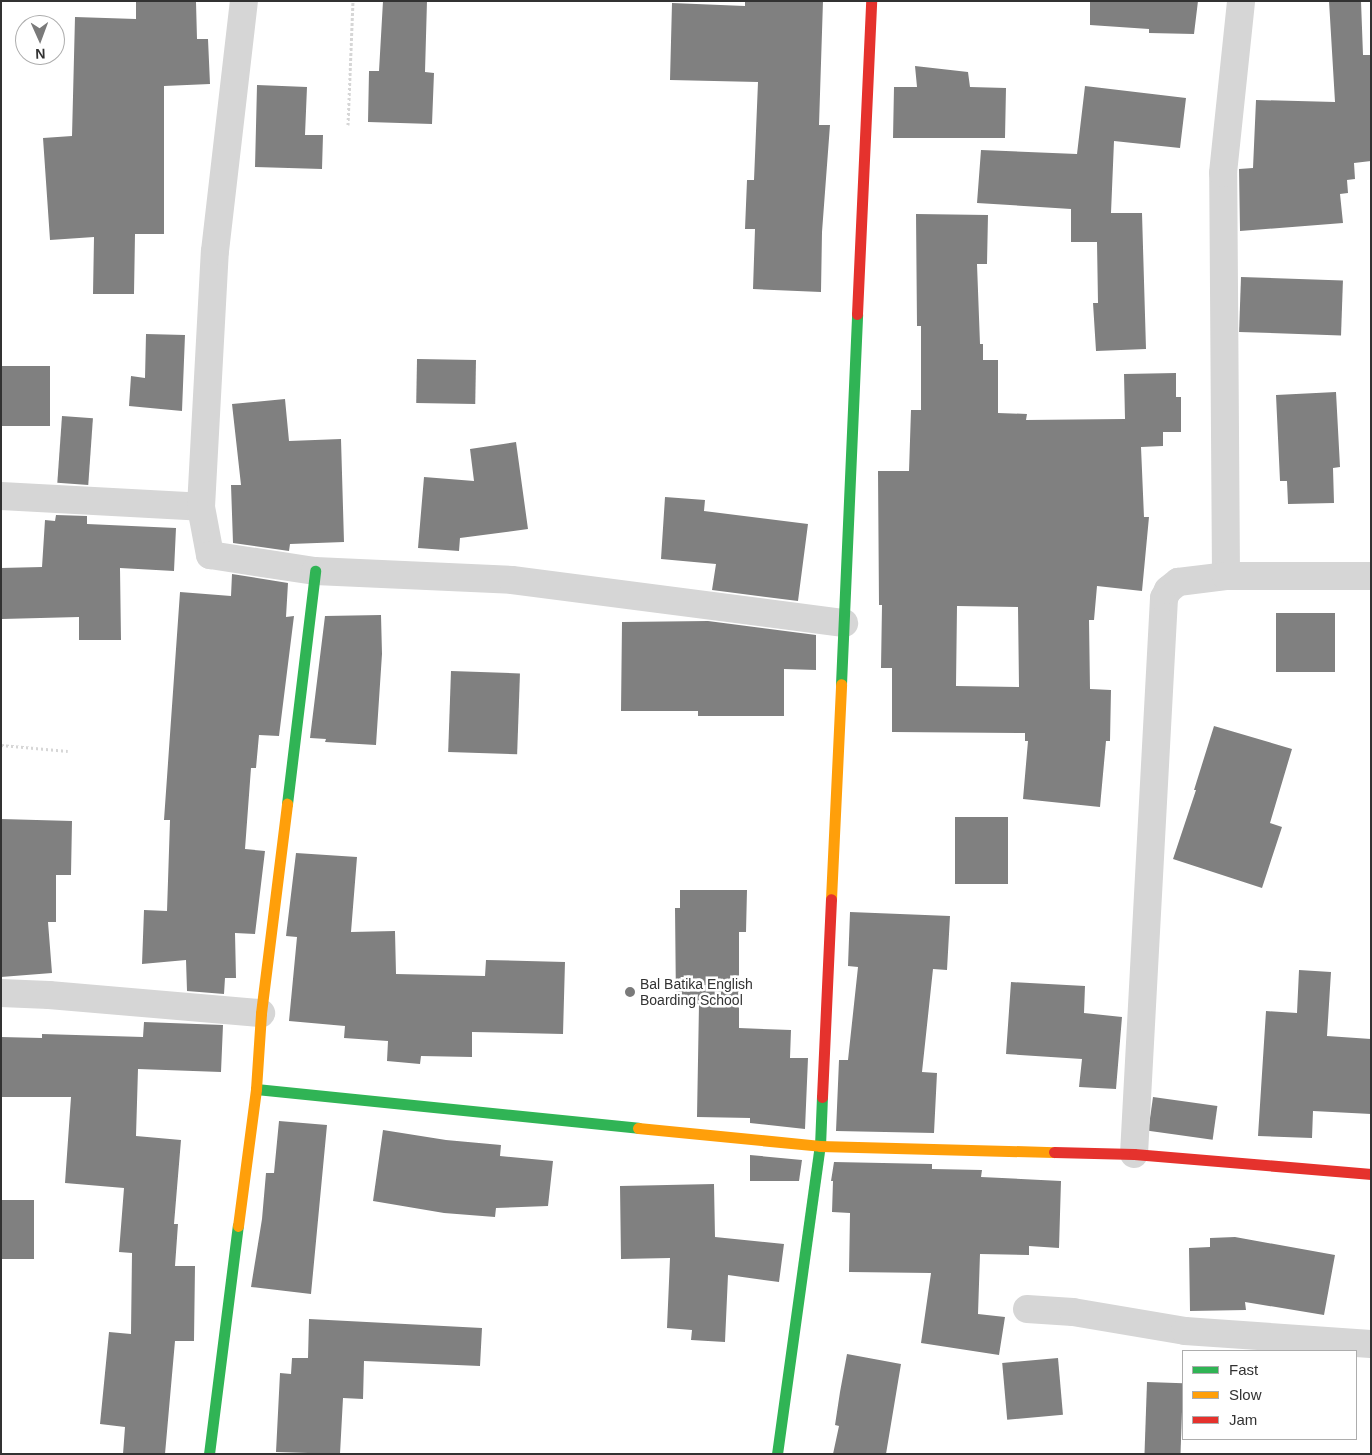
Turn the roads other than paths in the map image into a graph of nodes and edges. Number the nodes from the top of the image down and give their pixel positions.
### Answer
1 (244, 1) edge
2 (871, 1) edge
3 (1241, 1) edge
4 (1, 496) edge
5 (201, 507) junction
6 (315, 571) junction
7 (1226, 576) junction
8 (1371, 576) edge
9 (844, 623) junction
10 (1, 993) edge
11 (261, 1013) junction
12 (256, 1089) junction
13 (820, 1146) junction
14 (1134, 1154) junction
15 (1371, 1174) edge
16 (1027, 1309) dead end
17 (1371, 1344) edge
18 (209, 1454) edge
19 (777, 1454) edge

1 - 5 street
2 - 9 street
3 - 7 street
4 - 5 street
5 - 6 street
6 - 9 street
6 - 11 street
7 - 8 street
7 - 14 street
9 - 13 street
10 - 11 street
11 - 12 street
12 - 13 street
12 - 18 street
13 - 14 street
13 - 19 street
14 - 15 street
16 - 17 street

